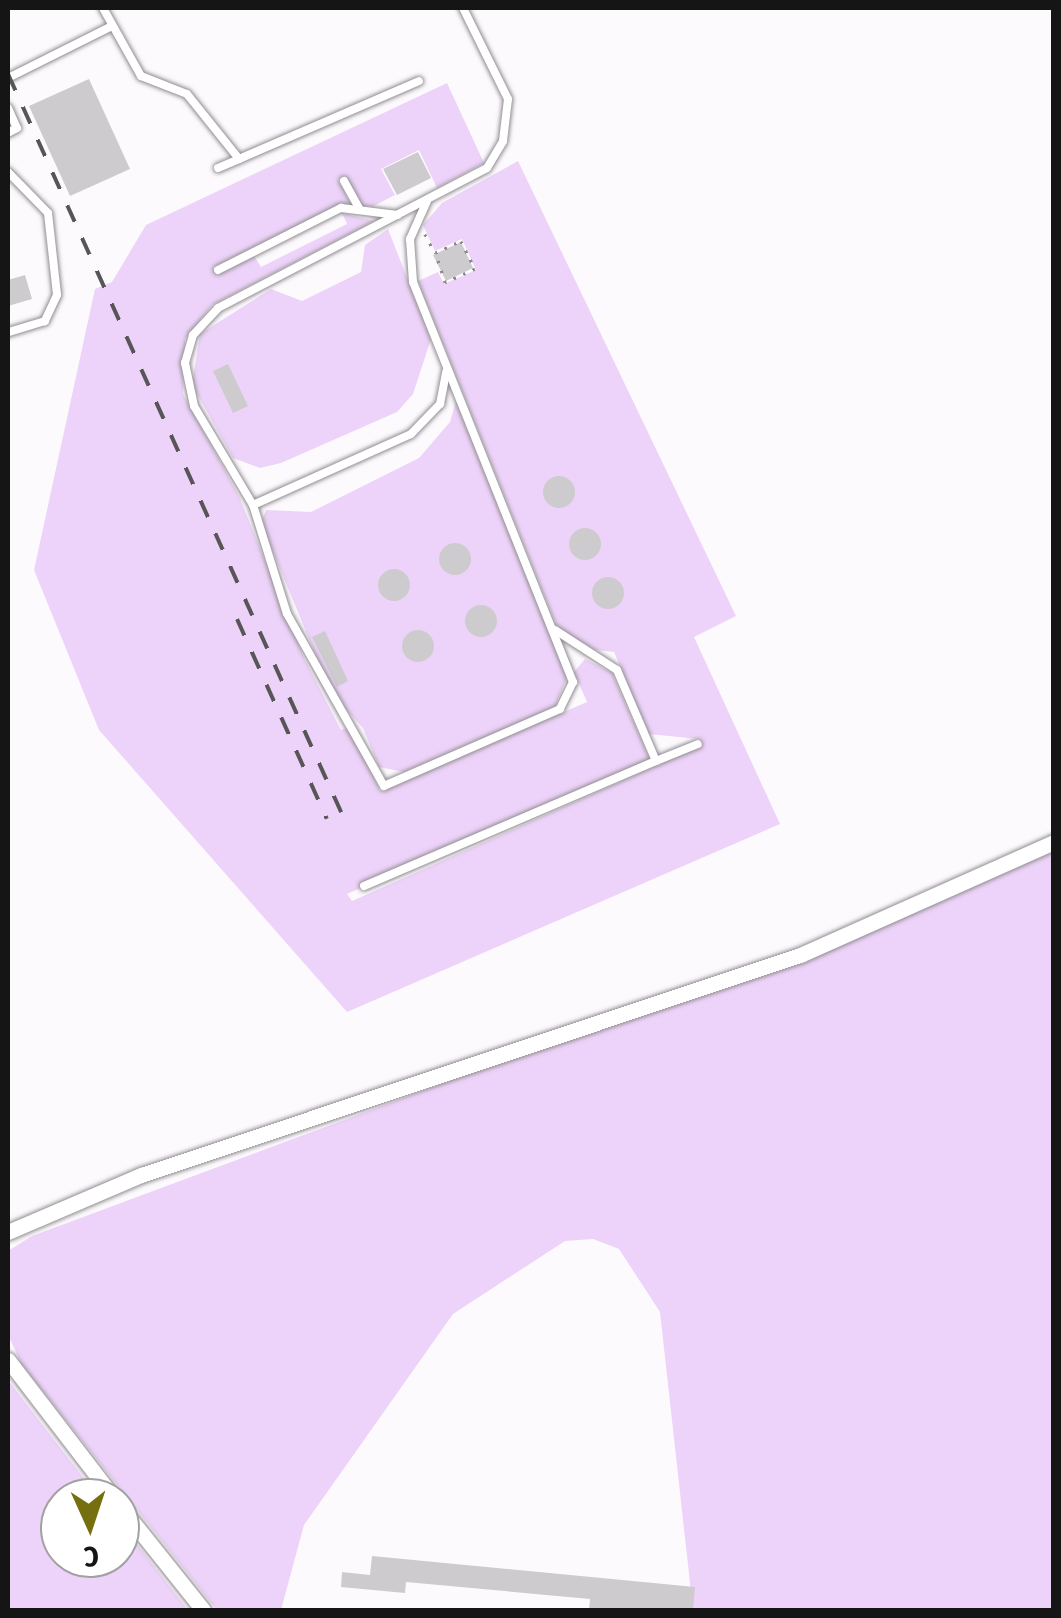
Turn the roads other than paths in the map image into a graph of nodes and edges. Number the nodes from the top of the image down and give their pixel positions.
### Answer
1 (104, 8) edge
2 (463, 8) edge
3 (112, 26) junction
4 (8, 78) edge
5 (419, 81) dead end
6 (8, 108) edge
7 (8, 132) edge
8 (239, 158) junction
9 (218, 168) dead end
10 (8, 172) edge
11 (344, 180) dead end
12 (427, 202) junction
13 (360, 210) junction
14 (398, 216) junction
15 (218, 270) dead end
16 (8, 332) edge
17 (445, 363) junction
18 (252, 505) junction
19 (555, 630) junction
20 (586, 654) junction
21 (570, 672) junction
22 (698, 744) dead end
23 (656, 761) junction
24 (1054, 842) edge
25 (364, 886) dead end
26 (8, 1232) edge
27 (9, 1365) edge
28 (98, 1478) edge
29 (140, 1531) edge
30 (203, 1610) edge

1 - 3 lane
2 - 12 lane
3 - 4 lane
3 - 8 lane
5 - 8 lane
6 - 7 lane
8 - 9 lane
10 - 16 lane
11 - 13 lane
12 - 14 lane
12 - 17 lane
13 - 14 lane
13 - 15 lane
14 - 18 lane
17 - 18 lane
17 - 19 lane
18 - 21 lane
19 - 20 lane
19 - 21 lane
20 - 21 lane
20 - 23 lane
22 - 23 lane
23 - 25 lane
24 - 26 street
27 - 28 street
29 - 30 street

